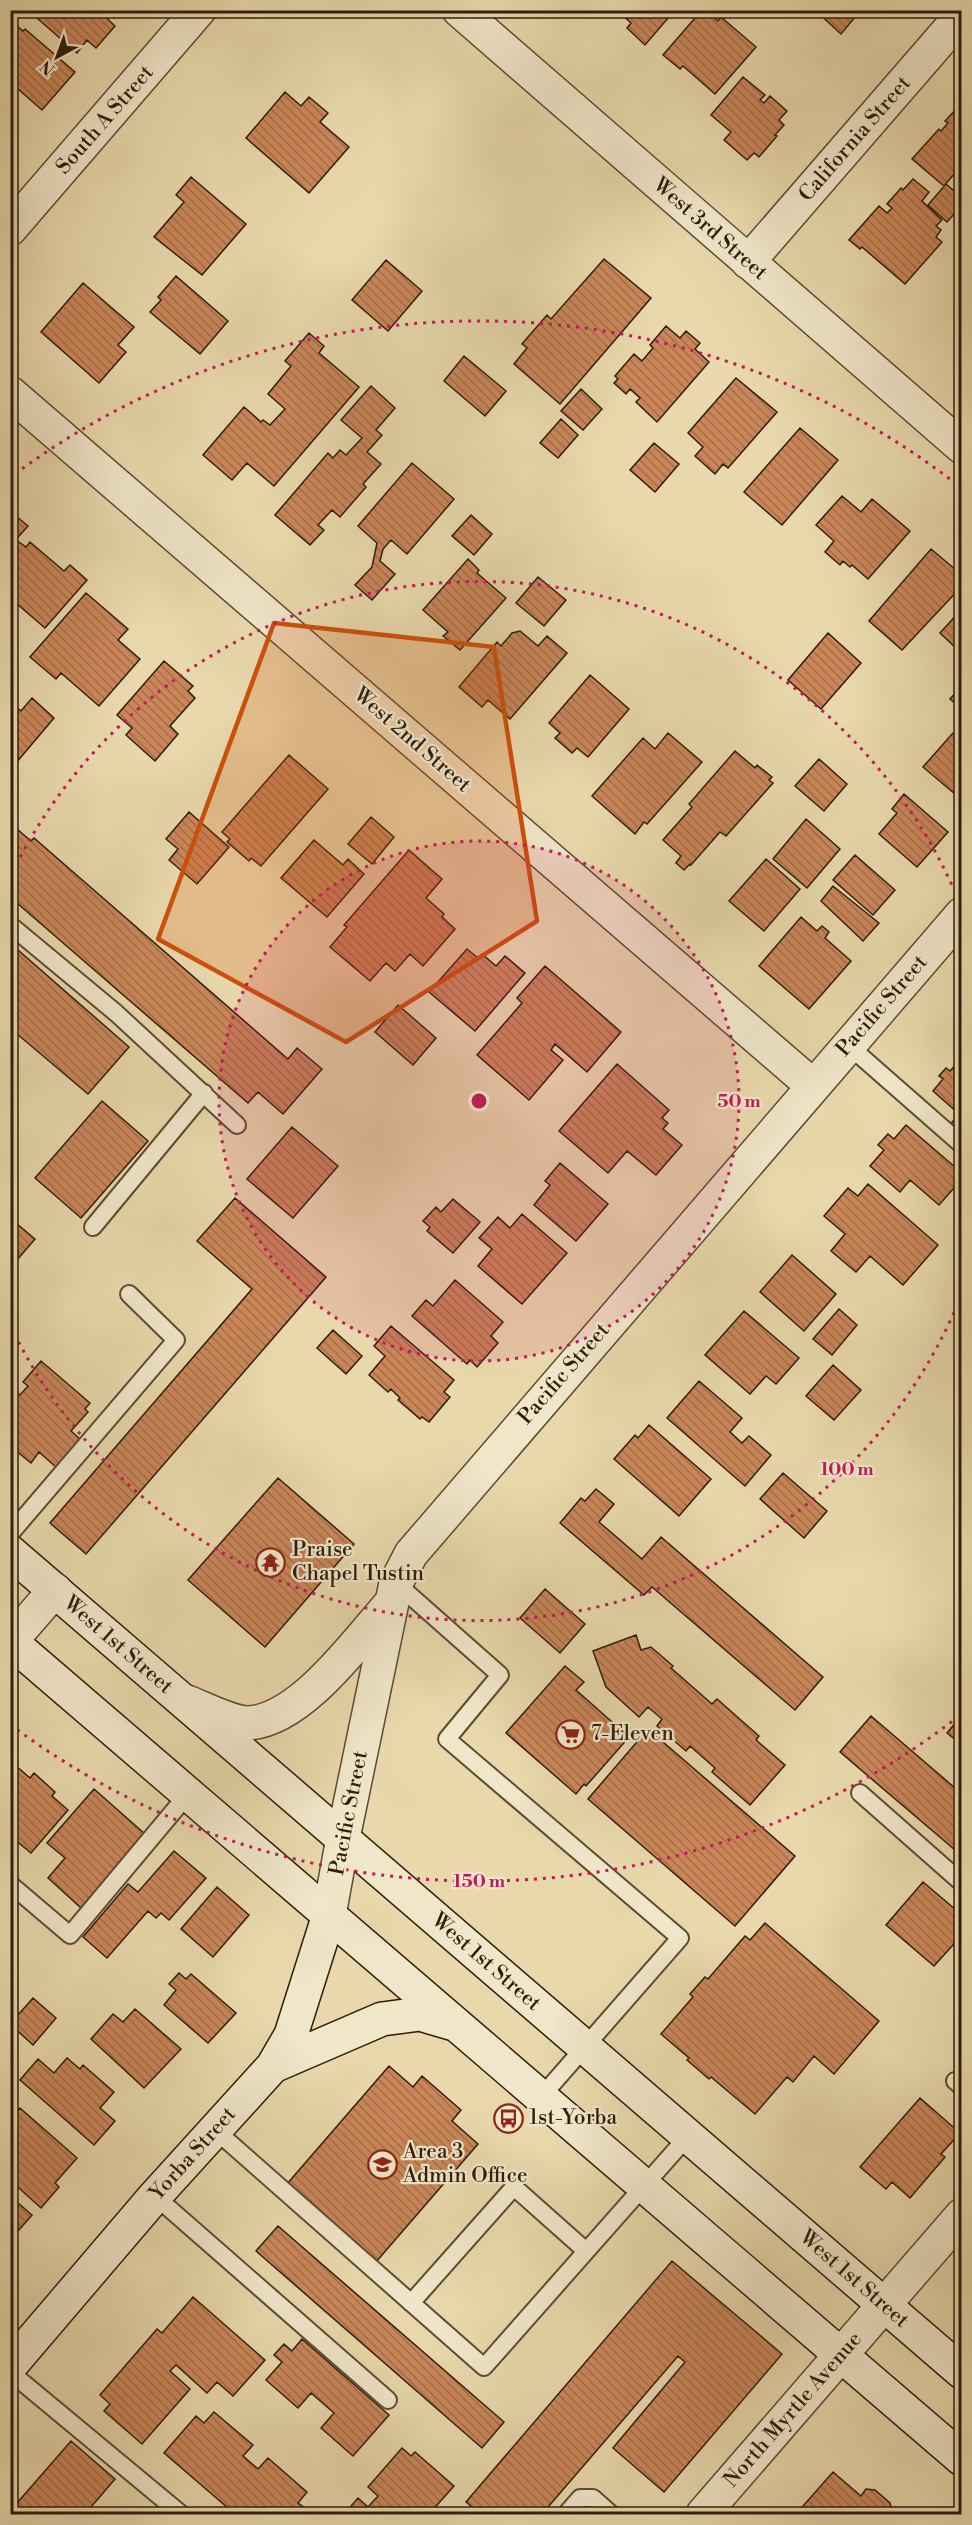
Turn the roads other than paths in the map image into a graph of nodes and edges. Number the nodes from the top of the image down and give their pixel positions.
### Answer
1 (199, 10) edge
2 (459, 10) edge
3 (962, 15) edge
4 (10, 229) edge
5 (748, 262) junction
6 (10, 393) edge
7 (962, 447) edge
8 (962, 914) edge
9 (10, 925) edge
10 (848, 1046) junction
11 (813, 1086) junction
12 (204, 1093) junction
13 (237, 1125) dead end
14 (962, 1145) edge
15 (93, 1227) dead end
16 (129, 1294) dead end
17 (10, 1534) edge
18 (10, 1552) edge
19 (55, 1590) junction
20 (394, 1592) junction
21 (11, 1642) edge
22 (180, 1699) junction
23 (860, 1793) dead end
24 (188, 1794) junction
25 (342, 1838) junction
26 (962, 1883) edge
27 (10, 1884) edge
28 (329, 1915) junction
29 (456, 2024) junction
30 (584, 2047) junction
31 (273, 2066) junction
32 (541, 2097) junction
33 (214, 2129) junction
34 (688, 2136) junction
35 (644, 2186) junction
36 (155, 2196) junction
37 (962, 2214) edge
38 (586, 2251) junction
39 (411, 2303) junction
40 (884, 2305) junction
41 (840, 2355) junction
42 (10, 2366) edge
43 (10, 2372) edge
44 (962, 2372) edge
45 (388, 2400) dead end
46 (962, 2459) edge
47 (181, 2514) edge
48 (566, 2514) edge
49 (611, 2514) edge
50 (703, 2514) edge

1 - 4 street, South A Street
2 - 5 street, West 3rd Street
3 - 5 street, California Street
5 - 7 street, West 3rd Street
6 - 11 street, West 2nd Street
8 - 10 street, Pacific Street
9 - 12 lane
10 - 11 street, Pacific Street
10 - 14 lane
11 - 20 street, Pacific Street
12 - 13 lane
12 - 15 lane
16 - 17 lane
18 - 19 street, West 1st Street
19 - 21 street
19 - 22 street, West 1st Street
20 - 22 street
20 - 25 street, Pacific Street
20 - 30 lane
21 - 24 street
22 - 25 street, West 1st Street
23 - 26 lane
24 - 27 lane
24 - 28 street
25 - 28 street, Pacific Street
25 - 30 street, West 1st Street
28 - 29 street
28 - 31 street, Yorba Street
29 - 31 street
29 - 32 street
30 - 32 lane
30 - 34 street, West 1st Street
31 - 33 street, Yorba Street
32 - 35 street
33 - 36 street, Yorba Street
33 - 39 lane
34 - 35 lane
34 - 40 street, West 1st Street
35 - 38 lane
35 - 41 street
36 - 42 street, Yorba Street
36 - 45 lane
37 - 40 street, North Myrtle Avenue
38 - 39 lane
38 - 39 lane
40 - 41 street, North Myrtle Avenue
40 - 44 street, West 1st Street
41 - 46 street
41 - 50 street, North Myrtle Avenue
43 - 47 lane
48 - 49 lane

